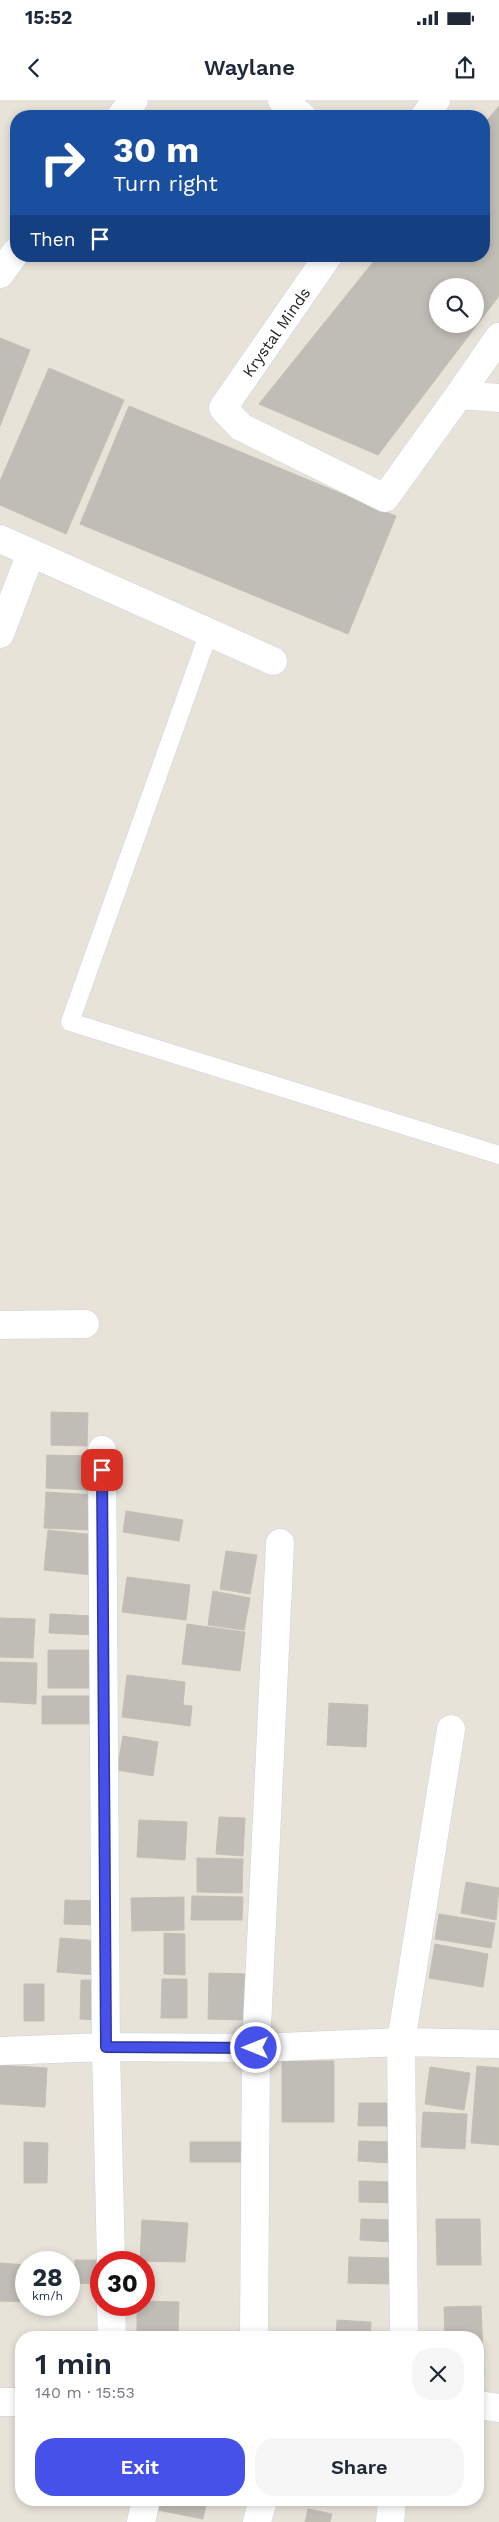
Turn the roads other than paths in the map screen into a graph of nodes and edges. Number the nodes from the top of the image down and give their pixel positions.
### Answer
1 (134, 100) edge
2 (282, 100) edge
3 (126, 110) edge
4 (294, 110) edge
5 (10, 260) edge
6 (324, 262) edge
7 (0, 274) edge
8 (499, 337) edge
9 (459, 395) junction
10 (499, 398) edge
11 (0, 539) edge
12 (31, 553) junction
13 (209, 632) junction
14 (0, 634) edge
15 (273, 661) dead end
16 (499, 1155) edge
17 (86, 1324) dead end
18 (0, 1325) edge
19 (102, 1450) dead end
20 (280, 1543) dead end
21 (451, 1729) dead end
22 (401, 2042) junction
23 (499, 2044) edge
24 (106, 2047) junction
25 (256, 2048) junction
26 (0, 2051) edge
27 (111, 2251) edge
28 (111, 2316) edge
29 (112, 2331) edge
30 (254, 2331) edge
31 (404, 2331) edge
32 (0, 2402) edge
33 (15, 2402) edge
34 (484, 2406) edge
35 (499, 2408) edge
36 (145, 2506) edge
37 (261, 2506) edge
38 (391, 2506) edge
39 (141, 2522) edge
40 (258, 2522) edge
41 (390, 2522) edge

1 - 3 street
2 - 4 street
5 - 7 street
6 - 9 street, Krystal Minds
8 - 9 street
9 - 10 street
11 - 12 street
12 - 13 street
12 - 14 street
13 - 15 street
13 - 16 lane
17 - 18 street
19 - 24 street
20 - 25 street
21 - 22 street
22 - 23 street
22 - 25 street
22 - 31 street
24 - 25 street
24 - 26 street
24 - 27 street
25 - 30 street
28 - 29 street
32 - 33 street
34 - 35 street
36 - 39 street
37 - 40 street
38 - 41 street

